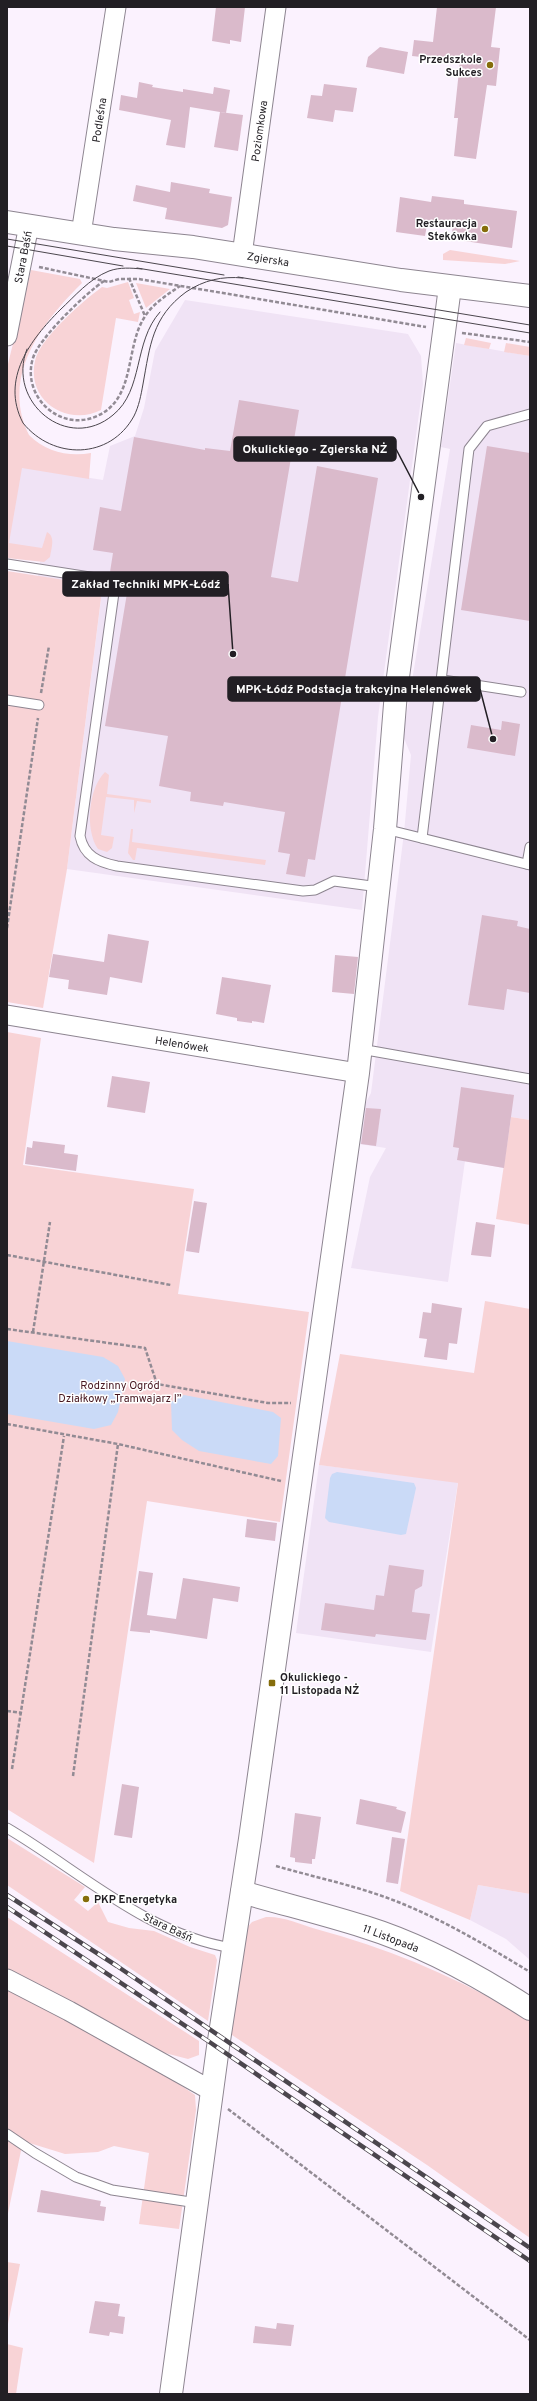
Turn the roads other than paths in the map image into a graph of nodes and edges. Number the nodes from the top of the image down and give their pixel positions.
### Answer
1 (116, 7) edge
2 (276, 7) edge
3 (7, 222) edge
4 (30, 225) junction
5 (81, 234) junction
6 (242, 255) junction
7 (450, 287) junction
8 (530, 296) edge
9 (7, 336) edge
10 (530, 414) edge
11 (7, 564) edge
12 (443, 680) junction
13 (521, 692) dead end
14 (7, 700) edge
15 (40, 705) road end
16 (385, 829) junction
17 (422, 838) junction
18 (530, 847) edge
19 (528, 864) edge
20 (379, 887) junction
21 (7, 1015) edge
22 (372, 1051) dead end
23 (358, 1073) junction
24 (530, 1079) edge
25 (7, 1828) edge
26 (242, 1892) junction
27 (234, 1948) junction
28 (7, 1979) edge
29 (530, 2009) edge
30 (212, 2091) junction
31 (7, 2134) edge
32 (198, 2203) junction
33 (171, 2394) edge

1 - 5 street, Podleśna
2 - 6 street, Poziomkowa
3 - 4 street, Zgierska
4 - 5 street, Zgierska
4 - 9 street, Stara Baśń
5 - 6 street, Zgierska
6 - 7 street, Zgierska
7 - 8 street, Zgierska
7 - 16 street
10 - 12 lane
11 - 20 lane
12 - 13 lane
12 - 17 lane
14 - 15 lane
16 - 17 lane
16 - 20 street
17 - 19 lane
18 - 19 lane
20 - 23 street
21 - 23 street, Helenówek
22 - 24 lane
23 - 26 street
25 - 27 lane, Stara Baśń
26 - 27 street
26 - 29 street, 11 Listopada
27 - 30 street
28 - 30 street
30 - 32 street
31 - 32 lane
32 - 33 street

